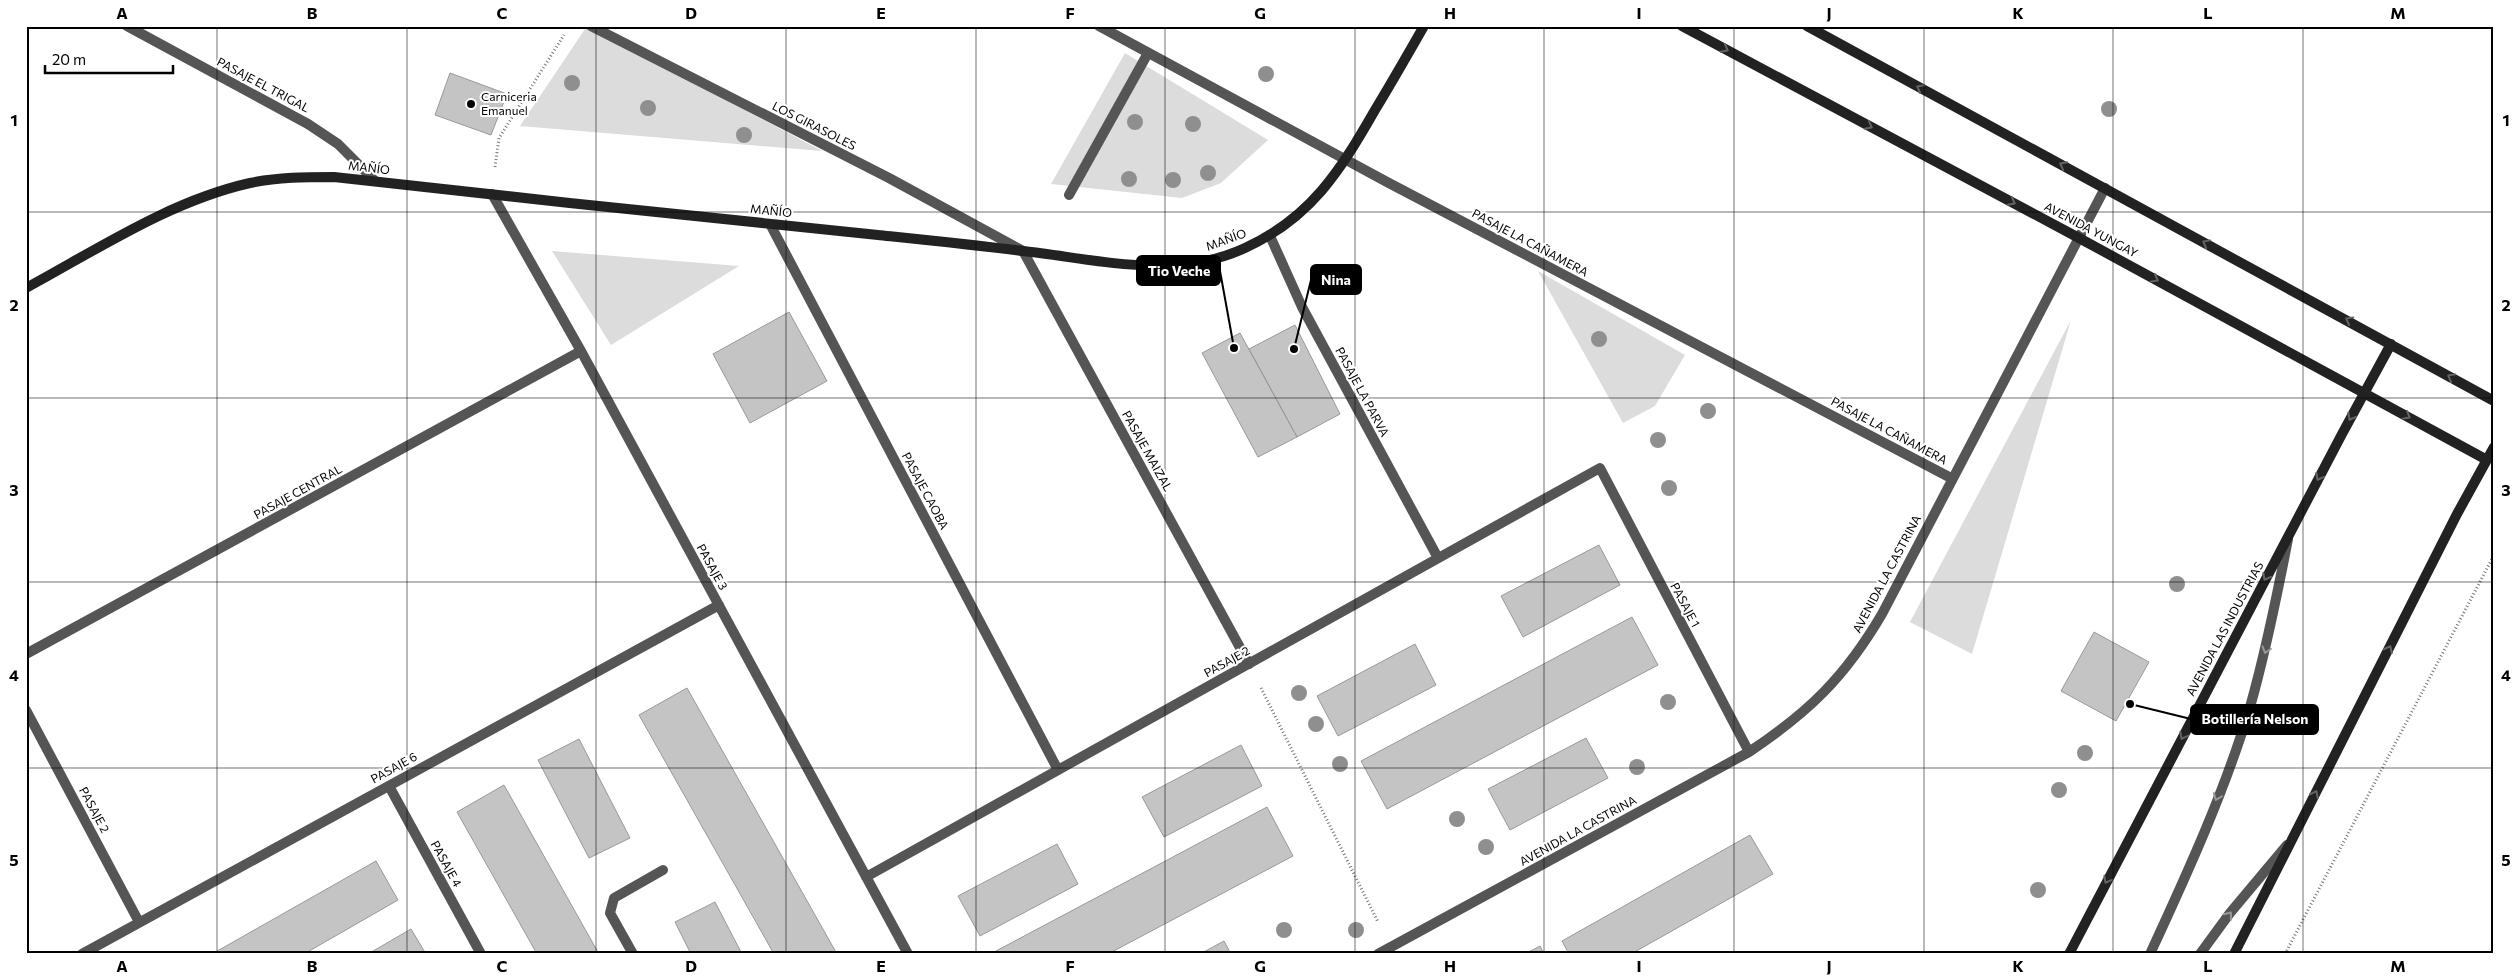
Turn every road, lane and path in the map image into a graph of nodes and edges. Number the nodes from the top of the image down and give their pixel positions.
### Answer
1 (127, 26) edge
2 (591, 26) edge
3 (1100, 26) edge
4 (1424, 26) edge
5 (1682, 26) edge
6 (1807, 26) edge
7 (565, 34) dead end
8 (1148, 53) junction
9 (1347, 160) junction
10 (376, 182) junction
11 (2105, 188) junction
12 (492, 194) junction
13 (1069, 195) dead end
14 (770, 224) junction
15 (1270, 236) junction
16 (2079, 238) junction
17 (1022, 251) junction
18 (26, 288) edge
19 (2391, 344) junction
20 (581, 351) junction
21 (2364, 393) junction
22 (2494, 400) edge
23 (2494, 447) edge
24 (2490, 462) edge
25 (1600, 468) joint
26 (1951, 478) junction
27 (2289, 534) junction
28 (2494, 555) edge
29 (1438, 558) junction
30 (719, 605) junction
31 (26, 654) edge
32 (1249, 664) junction
33 (26, 710) edge
34 (1749, 752) junction
35 (1058, 770) junction
36 (389, 786) junction
37 (2294, 837) junction
38 (663, 870) dead end
39 (866, 877) junction
40 (139, 922) junction
41 (1391, 947) junction
42 (82, 954) edge
43 (481, 954) edge
44 (633, 954) edge
45 (908, 954) edge
46 (1378, 954) edge
47 (2068, 954) edge
48 (2150, 954) edge
49 (2200, 954) edge
50 (2234, 954) edge
51 (2285, 954) edge

1 - 10 street, PASAJE EL TRIGAL
2 - 17 street, LOS GIRASOLES
3 - 8 street, PASAJE LA CAÑAMERA
4 - 9 main road, MAÑÍO
5 -> 16 main road, AVENIDA YUNGAY
11 -> 6 main road
7 - 12 path
8 - 9 street, PASAJE LA CAÑAMERA
8 - 13 street
9 - 15 main road, MAÑÍO
9 - 26 street, PASAJE LA CAÑAMERA
10 - 12 main road, MAÑÍO
10 - 18 main road, MAÑÍO
11 - 16 street, AVENIDA LA CASTRINA
19 -> 11 main road
12 - 14 main road, MAÑÍO
12 - 20 street, PASAJE 3
14 - 17 main road, MAÑÍO
14 - 35 street, PASAJE CAOBA
15 - 17 main road, MAÑÍO
15 - 29 street, PASAJE LA PARVA
16 -> 21 main road, AVENIDA YUNGAY
16 - 26 street, AVENIDA LA CASTRINA
17 - 32 street, PASAJE MAIZAL
19 - 21 main road, AVENIDA LAS INDUSTRIAS
22 -> 19 main road
20 - 30 street, PASAJE 3
20 - 31 street, PASAJE CENTRAL
21 -> 24 main road, AVENIDA YUNGAY
21 -> 27 main road, AVENIDA LAS INDUSTRIAS
23 - 24 main road
37 -> 24 main road
25 - 29 street, PASAJE 2
25 - 34 street, PASAJE 1
26 - 34 street, AVENIDA LA CASTRINA
27 -> 47 main road, AVENIDA LAS INDUSTRIAS
27 -> 48 street
28 - 51 path
29 - 32 street, PASAJE 2
30 - 36 street, PASAJE 6
30 - 39 street, PASAJE 3
32 - 35 street, PASAJE 2
32 - 41 path
33 - 40 street, PASAJE 2
34 - 41 street, AVENIDA LA CASTRINA
35 - 39 street, PASAJE 2
36 - 40 street, PASAJE 6
36 - 43 street, PASAJE 4
49 -> 37 street
37 - 50 main road
38 - 44 street
39 - 45 street, PASAJE 3
40 - 42 street, PASAJE 6
41 - 46 street, AVENIDA LA CASTRINA

